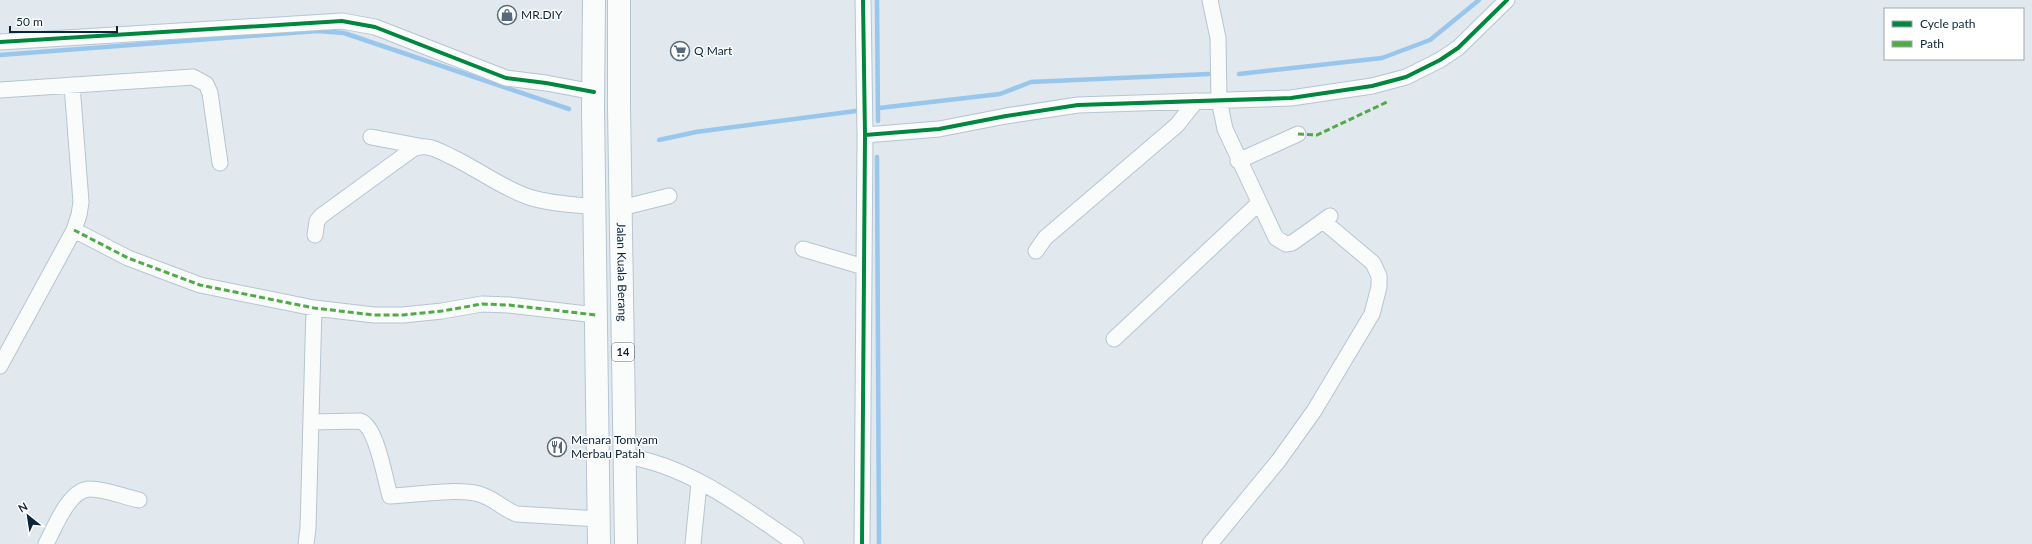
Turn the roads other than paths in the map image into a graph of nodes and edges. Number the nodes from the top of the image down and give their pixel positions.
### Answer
1 (594, 0) edge
2 (619, 0) edge
3 (863, 0) edge
4 (1210, 0) edge
5 (1507, 0) edge
6 (0, 42) edge
7 (72, 85) junction
8 (0, 90) edge
9 (594, 92) junction
10 (1220, 100) junction
11 (1196, 101) junction
12 (1298, 134) dead end
13 (865, 135) junction
14 (371, 136) dead end
15 (419, 146) junction
16 (1238, 161) junction
17 (220, 163) dead end
18 (669, 196) dead end
19 (1259, 203) junction
20 (595, 207) junction
21 (621, 208) junction
22 (74, 230) junction
23 (314, 236) dead end
24 (803, 249) dead end
25 (1036, 251) dead end
26 (864, 267) junction
27 (314, 308) junction
28 (596, 315) junction
29 (1114, 339) dead end
30 (0, 366) edge
31 (311, 422) junction
32 (625, 456) junction
33 (699, 483) junction
34 (139, 500) dead end
35 (599, 520) junction
36 (46, 544) edge
37 (306, 544) edge
38 (599, 544) edge
39 (626, 544) edge
40 (693, 544) edge
41 (796, 544) edge
42 (862, 544) edge
43 (1210, 544) edge

1 - 9 highway, 14
2 - 21 highway, Jalan Kuala Berang / 14
3 - 13 street
4 - 10 street
5 - 10 street
6 - 9 street
7 - 8 street
7 - 17 street
7 - 22 street
9 - 20 highway, 14
10 - 11 street
10 - 16 street
11 - 13 street
11 - 25 street
12 - 16 street
13 - 26 street
14 - 15 street
15 - 20 street
15 - 23 street
16 - 19 street
18 - 21 street
19 - 29 street
19 - 43 street
20 - 28 highway, 14
21 - 32 highway, Jalan Kuala Berang / 14
22 - 27 street
22 - 30 street
24 - 26 street
26 - 42 street
27 - 28 street
27 - 31 street
28 - 35 highway, 14
31 - 35 street
31 - 37 street
32 - 33 street
32 - 39 highway, Jalan Kuala Berang / 14
33 - 40 street
33 - 41 street
34 - 36 street
35 - 38 highway, 14

